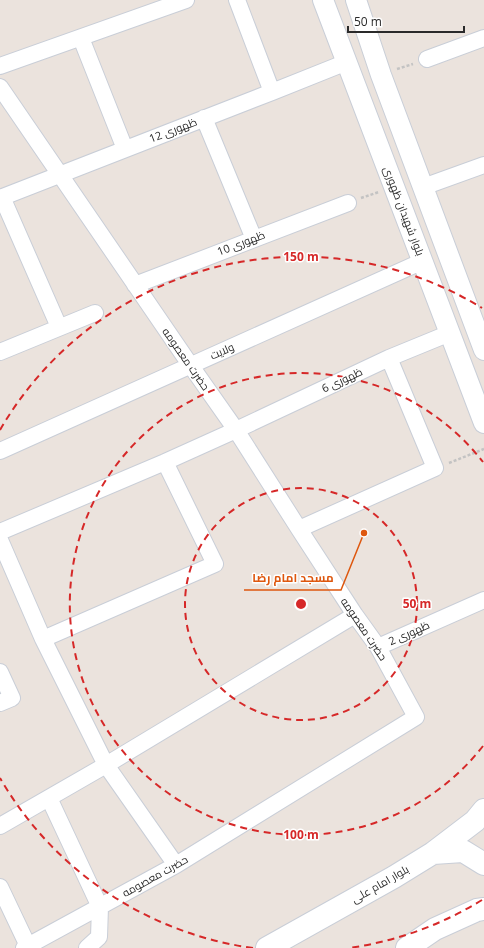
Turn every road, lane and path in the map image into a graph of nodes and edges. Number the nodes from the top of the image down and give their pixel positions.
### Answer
1 (186, 0) edge
2 (237, 0) edge
3 (323, 0) edge
4 (356, 0) edge
5 (81, 38) junction
6 (484, 38) edge
7 (427, 59) joint
8 (347, 62) junction
9 (0, 66) edge
10 (381, 75) junction
11 (0, 87) edge
12 (272, 92) junction
13 (204, 118) junction
14 (125, 149) junction
15 (484, 165) edge
16 (59, 174) junction
17 (394, 187) junction
18 (423, 187) junction
19 (1, 197) edge
20 (348, 203) joint
21 (254, 238) junction
22 (423, 261) junction
23 (135, 285) junction
24 (95, 313) dead end
25 (479, 320) edge
26 (59, 327) junction
27 (450, 333) junction
28 (484, 350) edge
29 (0, 352) edge
30 (389, 358) junction
31 (190, 366) junction
32 (484, 423) edge
33 (236, 430) junction
34 (484, 450) edge
35 (0, 451) edge
36 (165, 462) junction
37 (435, 468) junction
38 (299, 529) junction
39 (0, 532) edge
40 (0, 540) edge
41 (484, 600) edge
42 (354, 615) junction
43 (43, 639) junction
44 (378, 647) junction
45 (0, 672) edge
46 (0, 703) edge
47 (106, 765) junction
48 (49, 798) junction
49 (484, 810) edge
50 (0, 826) edge
51 (433, 853) junction
52 (484, 864) edge
53 (176, 866) junction
54 (0, 887) edge
55 (482, 906) edge
56 (100, 907) junction
57 (26, 947) edge
58 (87, 948) edge
59 (267, 948) edge
60 (407, 948) edge

1 - 5 street
2 - 12 street
3 - 8 street, بلوار شهیدان ظهوری
4 - 10 street
5 - 9 street
5 - 14 street
6 - 7 street
7 - 10 path
8 - 12 street, ظهوری 12
8 - 17 street, بلوار شهیدان ظهوری
10 - 18 street
11 - 16 street, حضرت معصومه
12 - 13 street, ظهوری 12
13 - 14 street, ظهوری 12
13 - 21 street
14 - 16 street, ظهوری 12
15 - 18 street
16 - 19 street, ظهوری 12
16 - 23 street, حضرت معصومه
17 - 20 path
17 - 22 street, بلوار شهیدان ظهوری
18 - 25 street
19 - 26 street
20 - 21 street, ظهوری 10
21 - 23 street, ظهوری 10
22 - 27 street, بلوار شهیدان ظهوری
22 - 31 street, ولایت
23 - 31 street, حضرت معصومه
24 - 26 street
25 - 28 street
26 - 29 street
27 - 30 street, ظهوری 6
27 - 32 street, بلوار شهیدان ظهوری
30 - 33 street, ظهوری 6
30 - 37 street
31 - 33 street, حضرت معصومه
31 - 35 street, ولایت
33 - 36 street, ظهوری 6
33 - 38 street, حضرت معصومه
34 - 37 path
36 - 39 street, ظهوری 6
36 - 43 street
37 - 38 street
38 - 42 street, حضرت معصومه
40 - 43 street
41 - 44 street, ظهوری 2
42 - 44 street, حضرت معصومه
42 - 47 street
43 - 47 street
44 - 53 street, حضرت معصومه
45 - 46 street
47 - 48 street
47 - 53 street
48 - 50 street
48 - 56 street
49 - 51 main road, بلوار امام علی
51 - 52 main road
51 - 59 main road, بلوار امام علی
53 - 56 street, حضرت معصومه
54 - 57 street
55 - 60 main road
56 - 57 street, حضرت معصومه
56 - 58 street

